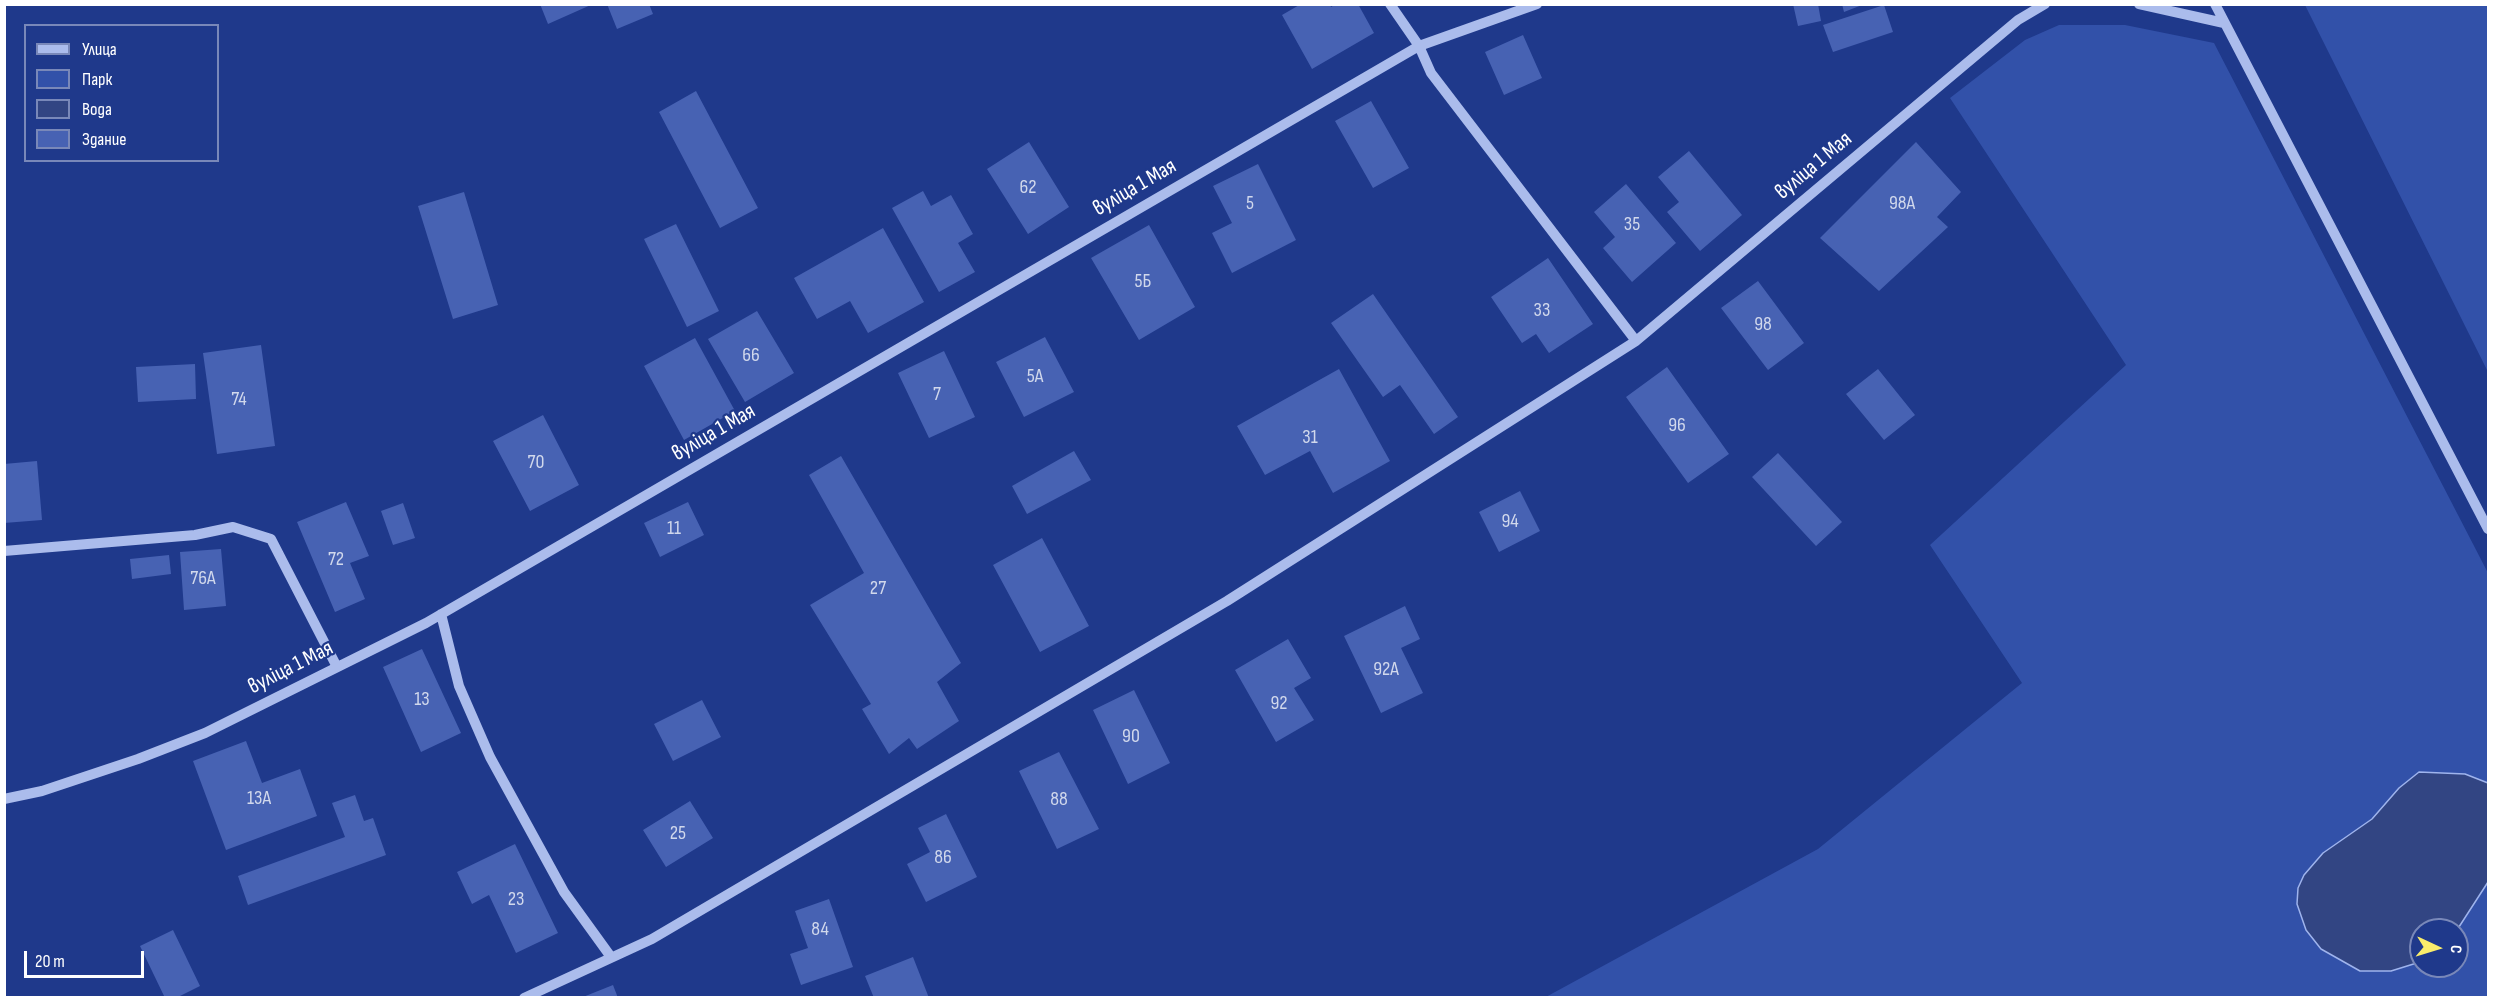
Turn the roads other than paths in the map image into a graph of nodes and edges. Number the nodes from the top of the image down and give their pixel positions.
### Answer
1 (1390, 4) edge
2 (1537, 4) edge
3 (2025, 4) edge
4 (2045, 4) edge
5 (2139, 4) edge
6 (2215, 4) edge
7 (2018, 20) junction
8 (2224, 23) junction
9 (1419, 46) junction
10 (1636, 341) junction
11 (2488, 529) edge
12 (4, 551) edge
13 (441, 614) junction
14 (337, 667) junction
15 (4, 799) edge
16 (611, 957) junction
17 (524, 998) edge

1 - 9 street
2 - 9 street, вуліца 1 Мая
3 - 7 street, вуліца 1 Мая
4 - 7 street, вуліца 1 Мая
5 - 8 street
6 - 8 street
7 - 10 street, вуліца 1 Мая
8 - 11 street
9 - 10 street
9 - 13 street, вуліца 1 Мая
10 - 16 street, вуліца 1 Мая
12 - 14 street
13 - 14 street, вуліца 1 Мая
13 - 16 street
14 - 15 street, вуліца 1 Мая
16 - 17 street, вуліца 1 Мая

